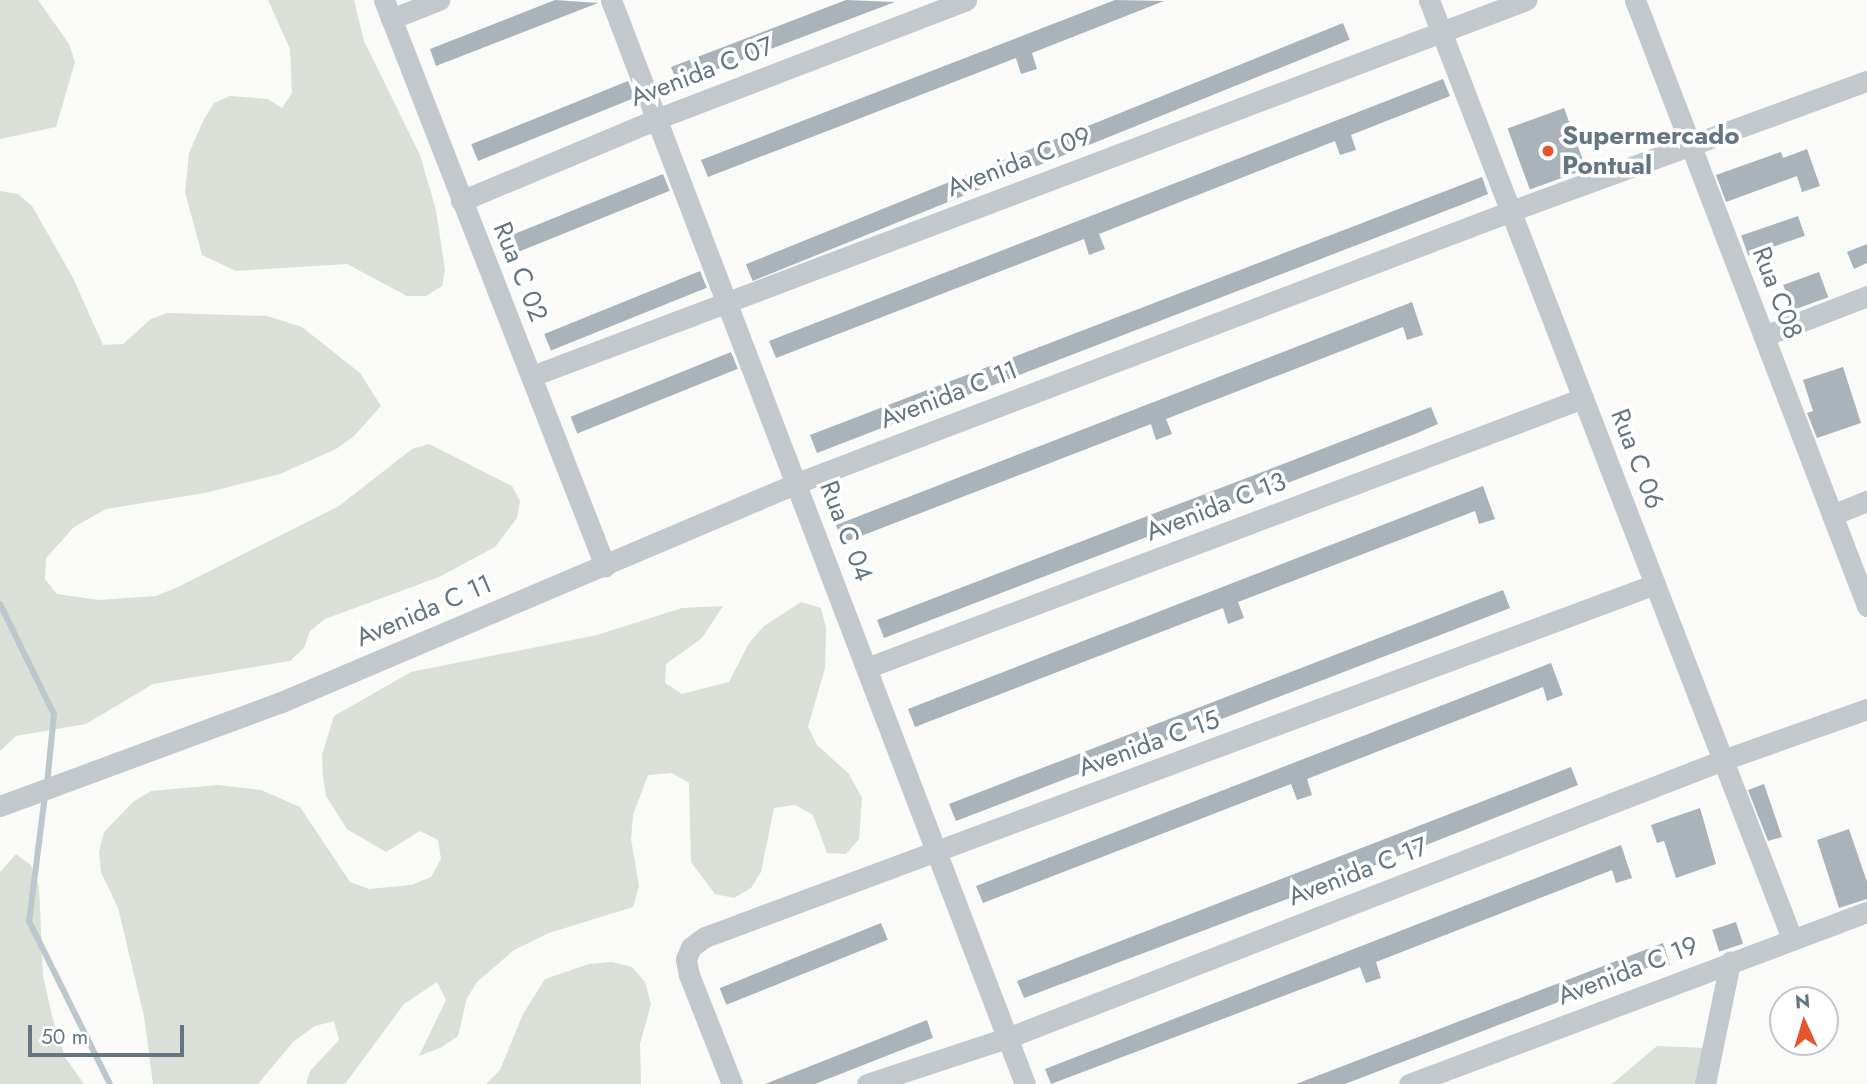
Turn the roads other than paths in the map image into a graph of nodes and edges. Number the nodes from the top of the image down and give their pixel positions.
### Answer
1 (439, 0) edge
2 (611, 0) edge
3 (966, 0) edge
4 (1429, 0) edge
5 (1526, 0) edge
6 (1635, 0) edge
7 (387, 9) edge
8 (1442, 32) junction
9 (1867, 81) edge
10 (659, 118) junction
11 (1692, 148) junction
12 (461, 201) junction
13 (1511, 211) junction
14 (1867, 296) edge
15 (727, 302) junction
16 (1764, 337) junction
17 (532, 376) junction
18 (1583, 398) junction
19 (797, 484) junction
20 (1867, 501) edge
21 (1832, 515) junction
22 (605, 566) junction
23 (1655, 584) junction
24 (1867, 606) edge
25 (869, 667) junction
26 (1867, 709) edge
27 (1723, 760) junction
28 (4, 805) edge
29 (938, 852) junction
30 (1867, 912) edge
31 (1792, 939) junction
32 (1730, 962) junction
33 (1007, 1038) junction
34 (732, 1084) edge
35 (867, 1084) edge
36 (1025, 1084) edge
37 (1409, 1084) edge
38 (1705, 1084) edge

1 - 7 street
2 - 10 street, Rua C 04
3 - 10 street, Avenida C 07
4 - 8 street, Rua C 06
5 - 8 street, Avenida C 09
6 - 11 street, Rua C08
7 - 12 street, Rua C 02
8 - 13 street, Rua C 06
8 - 15 street, Avenida C 09
9 - 11 street, Avenida C 11
10 - 12 street, Avenida C 07
10 - 15 street, Rua C 04
11 - 13 street, Avenida C 11
11 - 16 street, Rua C08
12 - 17 street, Rua C 02
13 - 18 street, Rua C 06
13 - 19 street, Avenida C 11
14 - 16 street
15 - 17 street, Avenida C 09
15 - 19 street, Rua C 04
16 - 21 street, Rua C08
17 - 22 street, Rua C 02
18 - 23 street, Rua C 06
18 - 25 street, Avenida C 13
19 - 22 street, Avenida C 11
19 - 25 street, Rua C 04
20 - 21 street
21 - 24 street, Rua C08
22 - 28 street, Avenida C 11
23 - 27 street, Rua C 06
23 - 29 street, Avenida C 15
25 - 29 street, Rua C 04
26 - 27 street, Avenida C 17
27 - 31 street, Rua C 06
27 - 33 street, Avenida C 17
29 - 33 street, Rua C 04
29 - 34 street, Avenida C 15
30 - 31 street, Avenida C 19
31 - 32 street, Avenida C 19
32 - 37 street, Avenida C 19
32 - 38 street
33 - 35 street, Avenida C 17
33 - 36 street, Rua C 04

